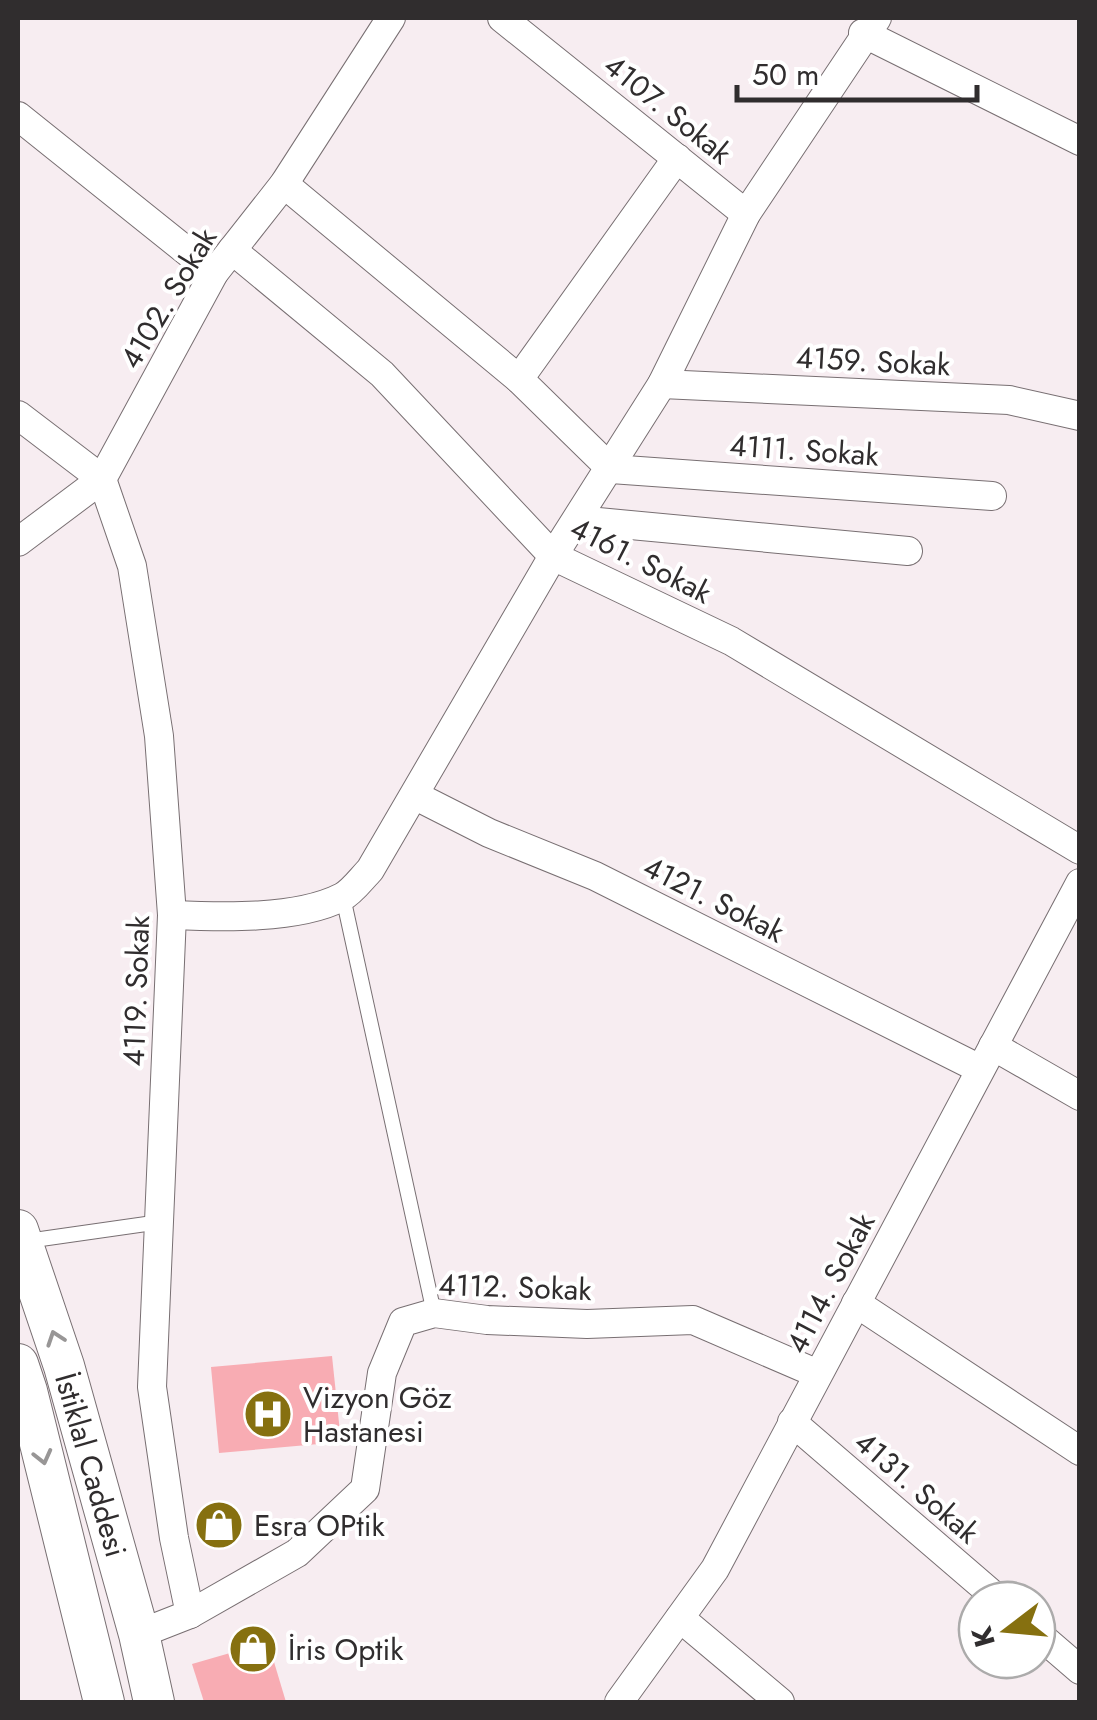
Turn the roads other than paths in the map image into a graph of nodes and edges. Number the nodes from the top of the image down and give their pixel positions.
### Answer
1 (392, 18) edge
2 (502, 18) edge
3 (870, 25) edge
4 (18, 116) edge
5 (1080, 142) edge
6 (677, 158) junction
7 (284, 184) junction
8 (746, 214) junction
9 (232, 250) junction
10 (214, 273) junction
11 (519, 379) junction
12 (662, 384) junction
13 (18, 415) edge
14 (1080, 416) edge
15 (611, 469) junction
16 (102, 480) junction
17 (992, 496) dead end
18 (577, 520) junction
19 (18, 542) edge
20 (908, 551) dead end
21 (554, 556) junction
22 (416, 796) junction
23 (1080, 850) edge
24 (1080, 882) edge
25 (344, 896) junction
26 (172, 915) junction
27 (987, 1057) junction
28 (1080, 1096) edge
29 (160, 1222) junction
30 (19, 1238) edge
31 (856, 1303) junction
32 (434, 1313) junction
33 (818, 1374) junction
34 (21, 1383) edge
35 (792, 1422) junction
36 (1080, 1450) edge
37 (976, 1580) edge
38 (190, 1614) junction
39 (680, 1618) junction
40 (139, 1634) junction
41 (1057, 1650) edge
42 (1080, 1670) edge
43 (104, 1702) edge
44 (154, 1702) edge
45 (619, 1702) edge
46 (780, 1702) edge

1 - 7 street, 4102. Sokak
2 - 6 street, 4107. Sokak
3 - 5 street
3 - 8 street
4 - 10 street
6 - 8 street, 4107. Sokak
6 - 11 street
7 - 9 street, 4102. Sokak
7 - 11 street
8 - 12 street
9 - 10 street, 4102. Sokak
9 - 21 street, 4161. Sokak
10 - 16 street, 4102. Sokak
11 - 15 street
12 - 14 street, 4159. Sokak
12 - 15 street
13 - 16 street
15 - 17 street, 4111. Sokak
15 - 18 street
16 - 19 street, 4102. Sokak
16 - 26 street, 4119. Sokak
18 - 20 street
18 - 21 street
21 - 22 street
21 - 23 street, 4161. Sokak
22 - 25 street
22 - 27 street, 4121. Sokak
24 - 27 street, 4114. Sokak
25 - 26 street
25 - 32 lane
26 - 29 street, 4119. Sokak
27 - 28 street, 4121. Sokak
27 - 31 street, 4114. Sokak
29 - 30 lane
29 - 38 street, 4119. Sokak
40 -> 30 main road, İstiklal Caddesi
31 - 33 street, 4114. Sokak
31 - 36 street
32 - 33 street, 4112. Sokak
32 - 38 street, 4112. Sokak
33 - 35 street, 4114. Sokak
34 -> 43 main road, İstiklal Caddesi
35 - 37 street, 4131. Sokak
35 - 39 street, 4114. Sokak
38 - 40 street, 4112. Sokak
39 - 45 street, 4114. Sokak
39 - 46 street
40 - 44 main road, İstiklal Caddesi
41 - 42 street

